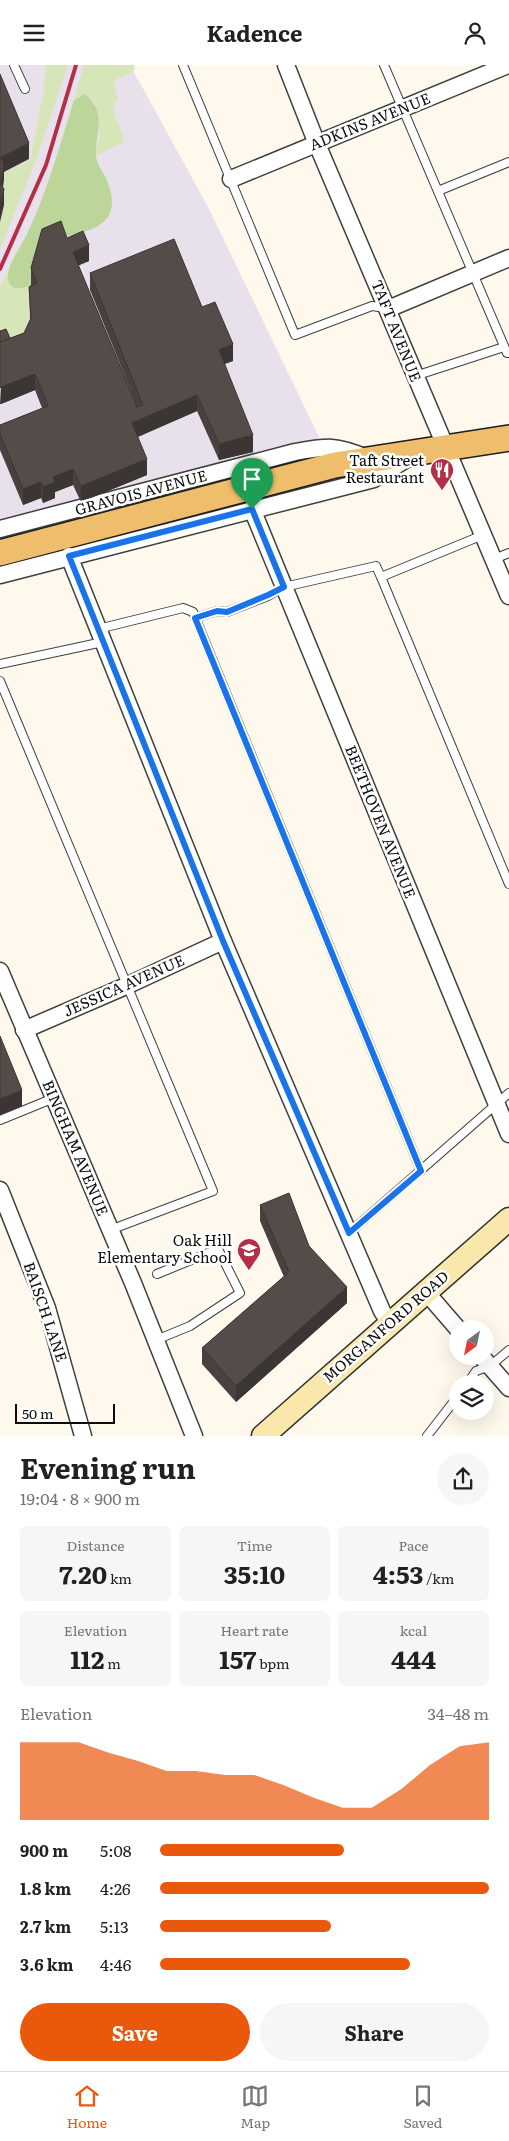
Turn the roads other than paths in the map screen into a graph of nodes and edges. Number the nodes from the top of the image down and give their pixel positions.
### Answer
1 (14, 65) edge
2 (182, 65) edge
3 (286, 65) edge
4 (384, 65) edge
5 (508, 65) edge
6 (25, 89) dead end
7 (402, 108) junction
8 (317, 144) junction
9 (509, 162) edge
10 (231, 179) junction
11 (438, 191) junction
12 (509, 259) edge
13 (473, 274) junction
14 (388, 309) junction
15 (506, 350) edge
16 (415, 377) junction
17 (509, 438) edge
18 (445, 449) junction
19 (416, 453) junction
20 (369, 459) junction
21 (252, 509) junction
22 (0, 529) edge
23 (484, 535) junction
24 (0, 553) edge
25 (69, 556) junction
26 (501, 556) edge
27 (0, 575) edge
28 (381, 577) junction
29 (284, 587) junction
30 (509, 596) edge
31 (195, 618) junction
32 (101, 636) junction
33 (0, 664) edge
34 (0, 681) edge
35 (509, 885) edge
36 (223, 941) junction
37 (0, 971) edge
38 (126, 987) junction
39 (24, 1030) junction
40 (509, 1093) edge
41 (54, 1098) junction
42 (496, 1104) junction
43 (0, 1120) edge
44 (509, 1134) edge
45 (421, 1171) junction
46 (0, 1190) edge
47 (509, 1219) edge
48 (110, 1230) junction
49 (349, 1233) junction
50 (157, 1274) dead end
51 (426, 1292) junction
52 (450, 1320) edge
53 (390, 1324) junction
54 (156, 1339) junction
55 (509, 1349) edge
56 (494, 1357) edge
57 (482, 1365) edge
58 (489, 1365) edge
59 (473, 1375) edge
60 (509, 1388) edge
61 (449, 1408) edge
62 (83, 1436) edge
63 (194, 1436) edge
64 (263, 1436) edge
65 (427, 1436) edge

1 - 6 lane
2 - 10 lane
3 - 8 street, TAFT AVENUE
4 - 7 lane
5 - 7 street, ADKINS AVENUE
7 - 8 street, ADKINS AVENUE
7 - 11 lane
8 - 10 street, ADKINS AVENUE
8 - 14 street, TAFT AVENUE
9 - 11 lane
10 - 14 lane
11 - 13 lane
12 - 13 street
13 - 14 street
13 - 15 lane
14 - 16 street, TAFT AVENUE
15 - 16 lane
16 - 18 street, TAFT AVENUE
17 - 18 main road, GRAVOIS AVENUE
18 - 19 main road, GRAVOIS AVENUE
18 - 23 street, TAFT AVENUE
19 - 20 main road, GRAVOIS AVENUE
19 - 21 street, GRAVOIS AVENUE
20 - 22 street, GRAVOIS AVENUE
20 - 24 main road, GRAVOIS AVENUE
21 - 25 street, GRAVOIS AVENUE
21 - 29 street, BEETHOVEN AVENUE
23 - 26 street, TAFT AVENUE
23 - 28 lane
25 - 27 street, GRAVOIS AVENUE
25 - 32 street
26 - 30 street, TAFT AVENUE
28 - 29 lane
28 - 35 lane
29 - 31 lane
29 - 42 street, BEETHOVEN AVENUE
31 - 32 lane
31 - 45 lane
32 - 33 lane
32 - 36 street
34 - 38 lane
36 - 38 street, JESSICA AVENUE
36 - 49 street
37 - 39 street, BINGHAM AVENUE
38 - 39 street, JESSICA AVENUE
38 - 48 lane
39 - 41 street, BINGHAM AVENUE
40 - 42 lane
41 - 43 lane
41 - 48 street, BINGHAM AVENUE
42 - 44 street, BEETHOVEN AVENUE
42 - 45 lane
45 - 49 lane
46 - 62 street, BAISCH LANE
47 - 51 street, MORGANFORD ROAD
48 - 54 street, BINGHAM AVENUE
49 - 53 street
50 - 54 lane
51 - 52 street
51 - 53 street, MORGANFORD ROAD
53 - 64 street, MORGANFORD ROAD
54 - 63 street, BINGHAM AVENUE
55 - 56 lane
57 - 59 lane
58 - 60 street
61 - 65 lane

